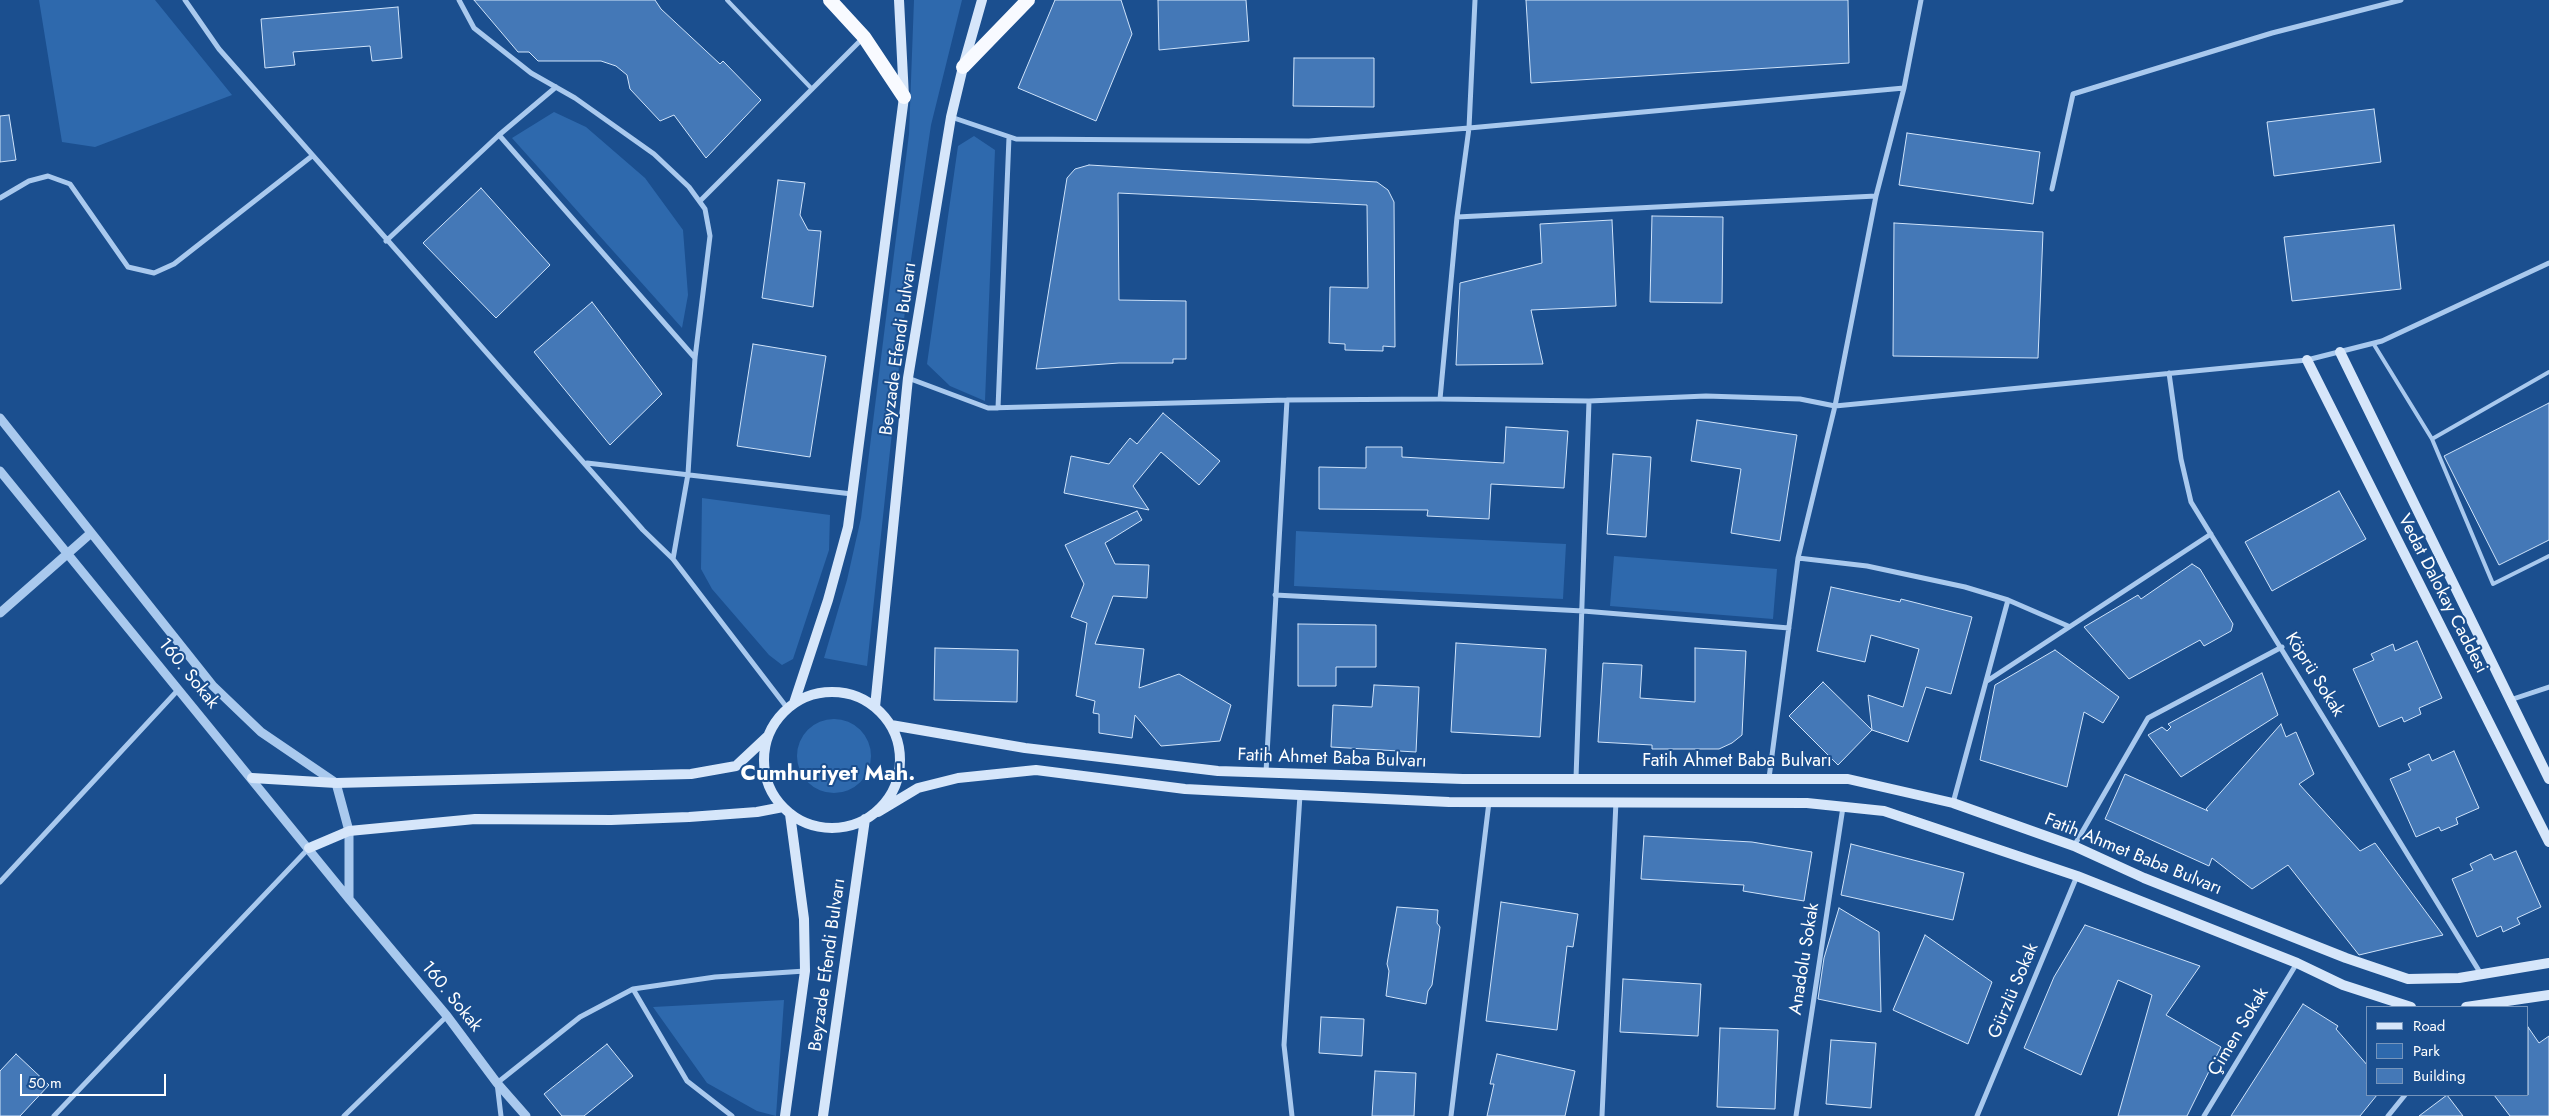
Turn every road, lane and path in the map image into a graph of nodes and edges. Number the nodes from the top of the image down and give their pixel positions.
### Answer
1 (185, 0) edge
2 (459, 0) edge
3 (728, 0) edge
4 (830, 0) edge
5 (899, 0) edge
6 (982, 0) edge
7 (1028, 0) edge
8 (1475, 0) edge
9 (1921, 0) edge
10 (2401, 0) edge
11 (864, 37) junction
12 (962, 67) junction
13 (556, 87) junction
14 (1904, 88) junction
15 (812, 89) junction
16 (904, 97) junction
17 (951, 117) junction
18 (1469, 128) junction
19 (499, 134) junction
20 (1010, 137) junction
21 (312, 156) junction
22 (2052, 189) dead end
23 (1876, 196) junction
24 (0, 198) edge
25 (700, 201) junction
26 (1457, 217) junction
27 (386, 240) junction
28 (2549, 263) edge
29 (2373, 343) junction
30 (2340, 352) junction
31 (695, 358) junction
32 (2307, 360) junction
33 (2549, 372) edge
34 (2169, 373) junction
35 (908, 378) junction
36 (1440, 398) junction
37 (1287, 400) junction
38 (1589, 401) junction
39 (1835, 406) junction
40 (998, 408) junction
41 (0, 418) edge
42 (2432, 439) junction
43 (586, 463) junction
44 (0, 471) edge
45 (688, 474) junction
46 (852, 494) junction
47 (91, 533) junction
48 (2211, 534) junction
49 (68, 553) junction
50 (2549, 556) edge
51 (1798, 558) junction
52 (672, 559) junction
53 (1275, 595) junction
54 (2008, 600) junction
55 (1583, 612) junction
56 (0, 614) edge
57 (2068, 626) junction
58 (1789, 628) junction
59 (2282, 648) junction
60 (1986, 681) junction
61 (2549, 687) edge
62 (179, 689) junction
63 (2510, 700) junction
64 (791, 706) junction
65 (875, 707) junction
66 (891, 725) junction
67 (768, 736) junction
68 (1266, 772) junction
69 (252, 778) junction
70 (1576, 778) junction
71 (1769, 778) junction
72 (2549, 779) edge
73 (336, 783) junction
74 (1300, 795) junction
75 (1616, 801) junction
76 (1488, 802) junction
77 (1953, 803) junction
78 (1843, 807) junction
79 (786, 810) junction
80 (878, 812) junction
81 (865, 819) junction
82 (349, 831) junction
83 (2549, 842) edge
84 (2074, 846) junction
85 (309, 848) junction
86 (2077, 876) junction
87 (0, 882) edge
88 (349, 899) junction
89 (2297, 963) junction
90 (2549, 963) edge
91 (805, 972) junction
92 (2482, 974) junction
93 (633, 989) junction
94 (2549, 996) edge
95 (2408, 1006) edge
96 (2477, 1006) edge
97 (447, 1016) junction
98 (497, 1083) junction
99 (2404, 1096) edge
100 (54, 1116) edge
101 (344, 1116) edge
102 (501, 1116) edge
103 (526, 1116) edge
104 (732, 1116) edge
105 (785, 1116) edge
106 (822, 1116) edge
107 (1292, 1116) edge
108 (1451, 1116) edge
109 (1602, 1116) edge
110 (1796, 1116) edge
111 (1977, 1116) edge
112 (2204, 1116) edge
113 (2388, 1116) edge

1 - 21 street
2 - 13 street
3 - 15 lane
4 - 11 highway
5 - 16 main road, Beyzade Efendi Bulvarı
6 - 12 main road, Beyzade Efendi Bulvarı
7 - 12 highway
8 - 18 street
9 - 14 street
10 - 22 street
11 - 15 street
11 - 16 highway
12 - 17 main road, Beyzade Efendi Bulvarı
13 - 19 street
13 - 25 street
14 - 18 street
14 - 23 street
15 - 25 street
16 - 46 main road, Beyzade Efendi Bulvarı
17 - 20 street
17 - 35 main road, Beyzade Efendi Bulvarı
18 - 20 street
18 - 26 street
19 - 27 street
19 - 31 street
20 - 40 street
21 - 24 street
21 - 27 street
23 - 26 street
23 - 39 street
25 - 31 street
26 - 36 street
27 - 43 street
28 - 29 street
29 - 30 street
29 - 42 lane
30 - 32 street
30 - 63 main road, Vedat Dalokay Caddesi
31 - 45 street
32 - 34 street
32 - 83 main road, Vedat Dalokay Caddesi
33 - 42 lane
34 - 39 street
34 - 48 street, Köprü Sokak
35 - 40 street
35 - 65 main road, Beyzade Efendi Bulvarı
36 - 37 street
36 - 38 street
37 - 40 street
37 - 53 street
38 - 39 street
38 - 55 street
39 - 51 street
41 - 47 street
42 - 50 lane
43 - 45 street
43 - 52 street
44 - 49 street, 160. Sokak
45 - 46 street
45 - 52 street
46 - 64 main road, Beyzade Efendi Bulvarı
47 - 49 street
47 - 73 street
48 - 57 street
48 - 59 street, Köprü Sokak
49 - 56 street
49 - 62 street, 160. Sokak
51 - 54 street
51 - 58 street
52 - 64 street
53 - 55 street
53 - 68 street
54 - 57 street
54 - 60 street
55 - 58 street
55 - 70 street
57 - 60 street
58 - 71 street
59 - 84 street
59 - 92 street, Köprü Sokak
60 - 77 street
61 - 63 street
62 - 69 street, 160. Sokak
62 - 87 street
63 - 72 main road, Vedat Dalokay Caddesi
64 - 65 main road
64 - 67 main road
65 - 66 main road
66 - 68 main road, Fatih Ahmet Baba Bulvarı
66 - 80 main road
67 - 73 main road
67 - 79 main road
68 - 70 main road, Fatih Ahmet Baba Bulvarı
69 - 73 main road
69 - 85 street, 160. Sokak
70 - 71 main road, Fatih Ahmet Baba Bulvarı
71 - 77 main road, Fatih Ahmet Baba Bulvarı
73 - 82 street
74 - 76 main road, Fatih Ahmet Baba Bulvarı
74 - 80 main road, Fatih Ahmet Baba Bulvarı
74 - 107 street
75 - 76 main road, Fatih Ahmet Baba Bulvarı
75 - 78 main road, Fatih Ahmet Baba Bulvarı
75 - 109 street
76 - 108 street
77 - 84 main road, Fatih Ahmet Baba Bulvarı
78 - 86 main road, Fatih Ahmet Baba Bulvarı
78 - 110 street, Anadolu Sokak
79 - 81 main road
79 - 82 main road
79 - 91 main road, Beyzade Efendi Bulvarı
80 - 81 main road
81 - 106 main road, Beyzade Efendi Bulvarı
82 - 85 main road
82 - 88 street
84 - 92 main road, Fatih Ahmet Baba Bulvarı
85 - 88 street, 160. Sokak
85 - 100 street
86 - 89 main road, Fatih Ahmet Baba Bulvarı
86 - 111 street, Gürzlü Sokak
88 - 97 street, 160. Sokak
89 - 95 main road, Fatih Ahmet Baba Bulvarı
89 - 112 street, Çimen Sokak
90 - 92 main road, Fatih Ahmet Baba Bulvarı
91 - 93 street
91 - 105 main road, Beyzade Efendi Bulvarı
93 - 98 street
93 - 104 street
94 - 96 main road
97 - 98 street, 160. Sokak
97 - 101 street
98 - 102 street
98 - 103 street, 160. Sokak
99 - 113 street

